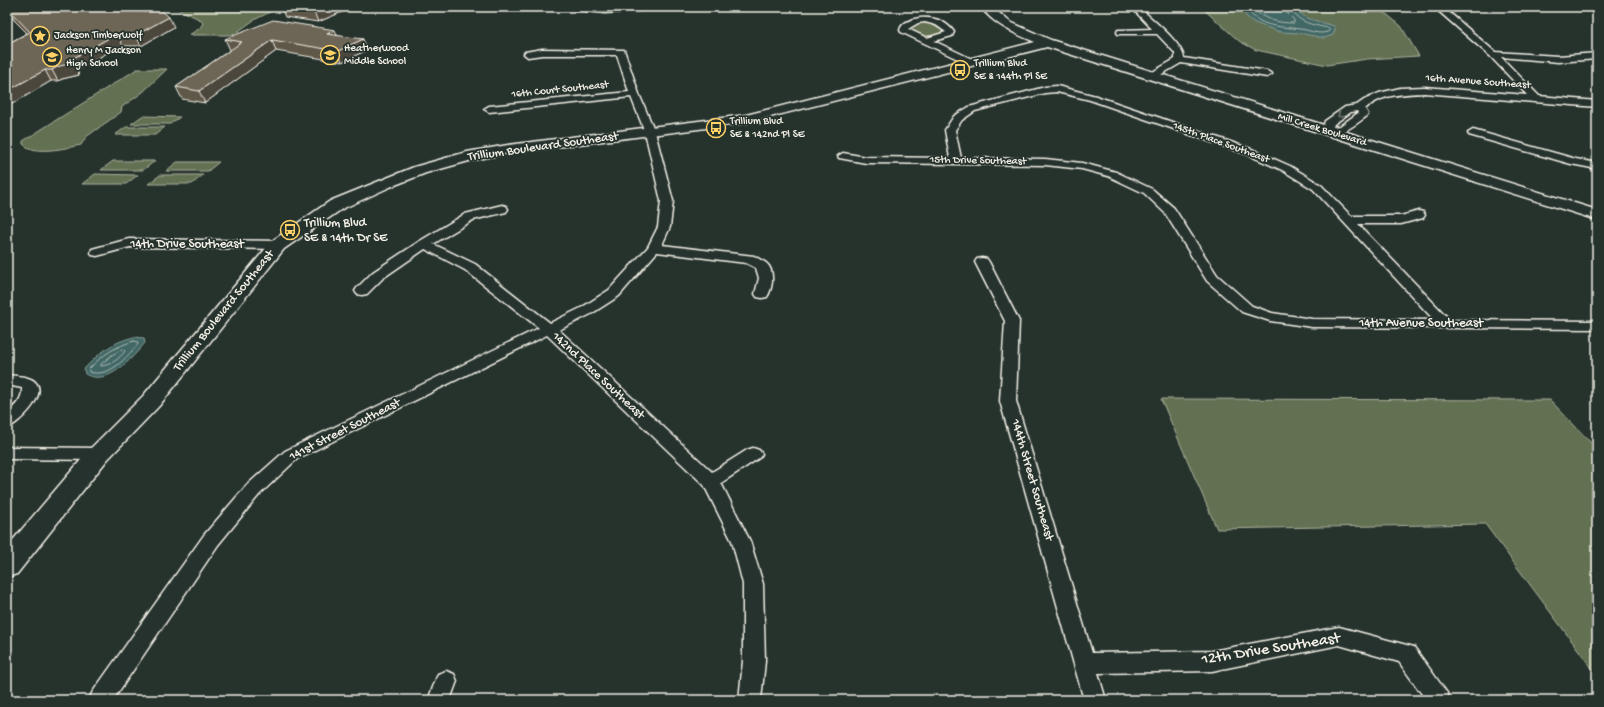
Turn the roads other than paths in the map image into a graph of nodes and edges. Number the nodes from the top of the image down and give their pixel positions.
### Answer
1 (665, 7) edge
2 (986, 7) edge
3 (1136, 7) edge
4 (1438, 7) edge
5 (570, 8) edge
6 (1160, 31) junction
7 (1121, 32) dead end
8 (926, 41) dead end
9 (1047, 43) junction
10 (528, 54) dead end
11 (1492, 54) junction
12 (1597, 56) edge
13 (1180, 60) junction
14 (971, 62) junction
15 (1267, 74) dead end
16 (1152, 76) junction
17 (634, 94) junction
18 (1536, 99) junction
19 (1597, 104) edge
20 (489, 109) dead end
21 (1326, 131) junction
22 (650, 132) junction
23 (1473, 133) dead end
24 (843, 156) dead end
25 (956, 160) junction
26 (1597, 166) edge
27 (502, 209) dead end
28 (1419, 215) dead end
29 (1597, 215) edge
30 (1348, 220) junction
31 (424, 244) junction
32 (278, 245) junction
33 (654, 248) junction
34 (97, 252) dead end
35 (982, 262) dead end
36 (362, 291) dead end
37 (762, 294) dead end
38 (1247, 309) joint
39 (1445, 323) junction
40 (1597, 325) edge
41 (549, 329) junction
42 (7, 380) edge
43 (7, 422) edge
44 (7, 453) edge
45 (99, 454) junction
46 (754, 454) dead end
47 (711, 481) junction
48 (7, 566) edge
49 (1086, 663) junction
50 (100, 700) edge
51 (750, 700) edge
52 (1096, 700) edge
53 (1439, 700) edge

1 - 5 street
2 - 9 street, Mill Creek Boulevard
3 - 6 street
4 - 11 street
6 - 7 street
6 - 13 street
8 - 14 street
9 - 14 street, Trillium Boulevard Southeast
9 - 16 street, Mill Creek Boulevard
10 - 17 street, 142nd Place Southeast
11 - 12 street
11 - 18 street
13 - 15 street
13 - 16 street
14 - 22 street, Trillium Boulevard Southeast
16 - 21 street, Mill Creek Boulevard
17 - 20 street, 16th Court Southeast
17 - 22 street, 142nd Place Southeast
18 - 19 street, 16th Avenue Southeast
18 - 21 street, 16th Avenue Southeast
21 - 29 street, Mill Creek Boulevard
22 - 32 street, Trillium Boulevard Southeast
22 - 33 street, 142nd Place Southeast
23 - 26 street
24 - 25 street, 15th Drive Southeast
25 - 30 street, 145th Place Southeast
25 - 38 street, 15th Drive Southeast
27 - 31 street
28 - 30 street
30 - 39 street, 145th Place Southeast
31 - 36 street
31 - 41 street
32 - 34 street, 14th Drive Southeast
32 - 45 street, Trillium Boulevard Southeast
33 - 37 street
33 - 41 street, 142nd Place Southeast
35 - 49 street, 144th Street Southeast
38 - 39 street, 14th Avenue Southeast
39 - 40 street, 14th Avenue Southeast
41 - 47 street, 142nd Place Southeast
41 - 50 street, 141st Street Southeast
42 - 43 street
44 - 45 street
45 - 48 street, Trillium Boulevard Southeast
46 - 47 street
47 - 51 street, 142nd Place Southeast
49 - 52 street, 144th Street Southeast
49 - 53 street, 12th Drive Southeast

